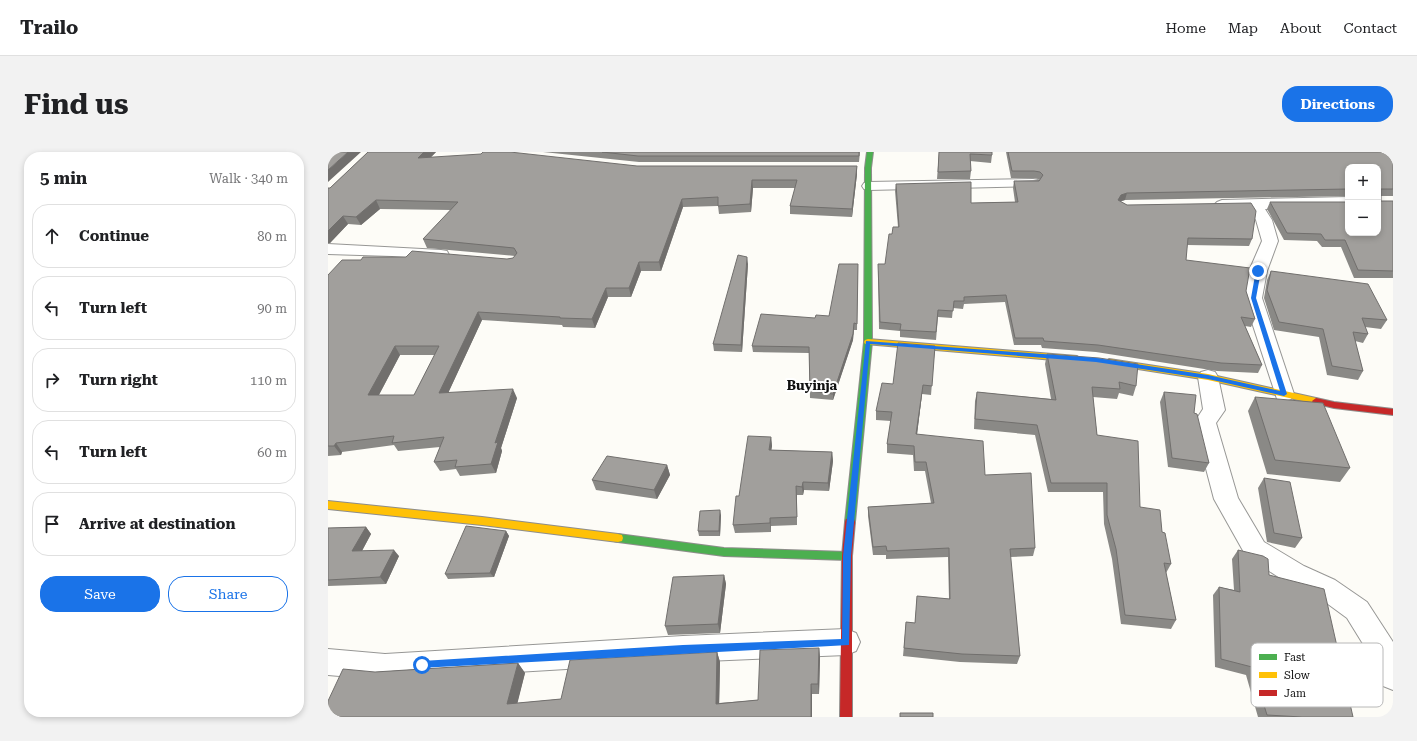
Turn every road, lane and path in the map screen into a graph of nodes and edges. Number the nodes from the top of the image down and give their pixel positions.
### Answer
1 (870, 152) edge
2 (852, 168) edge
3 (868, 168) junction
4 (1033, 183) edge
5 (869, 186) junction
6 (1345, 202) edge
7 (1254, 204) junction
8 (1208, 205) edge
9 (328, 249) edge
10 (455, 256) edge
11 (868, 342) junction
12 (1208, 377) junction
13 (1284, 394) junction
14 (1393, 412) edge
15 (328, 505) edge
16 (847, 556) junction
17 (846, 642) junction
18 (1378, 643) edge
19 (1383, 651) edge
20 (328, 662) edge
21 (1393, 676) edge
22 (846, 717) edge

1 - 3 street
2 - 3 street
3 - 5 street
4 - 5 street
5 - 11 street
6 - 7 street
7 - 8 street
7 - 13 street
9 - 10 street
11 - 12 street
11 - 16 street
12 - 13 street
12 - 18 street
13 - 14 street
15 - 16 street
16 - 17 street
17 - 20 street
17 - 22 street
19 - 21 street

